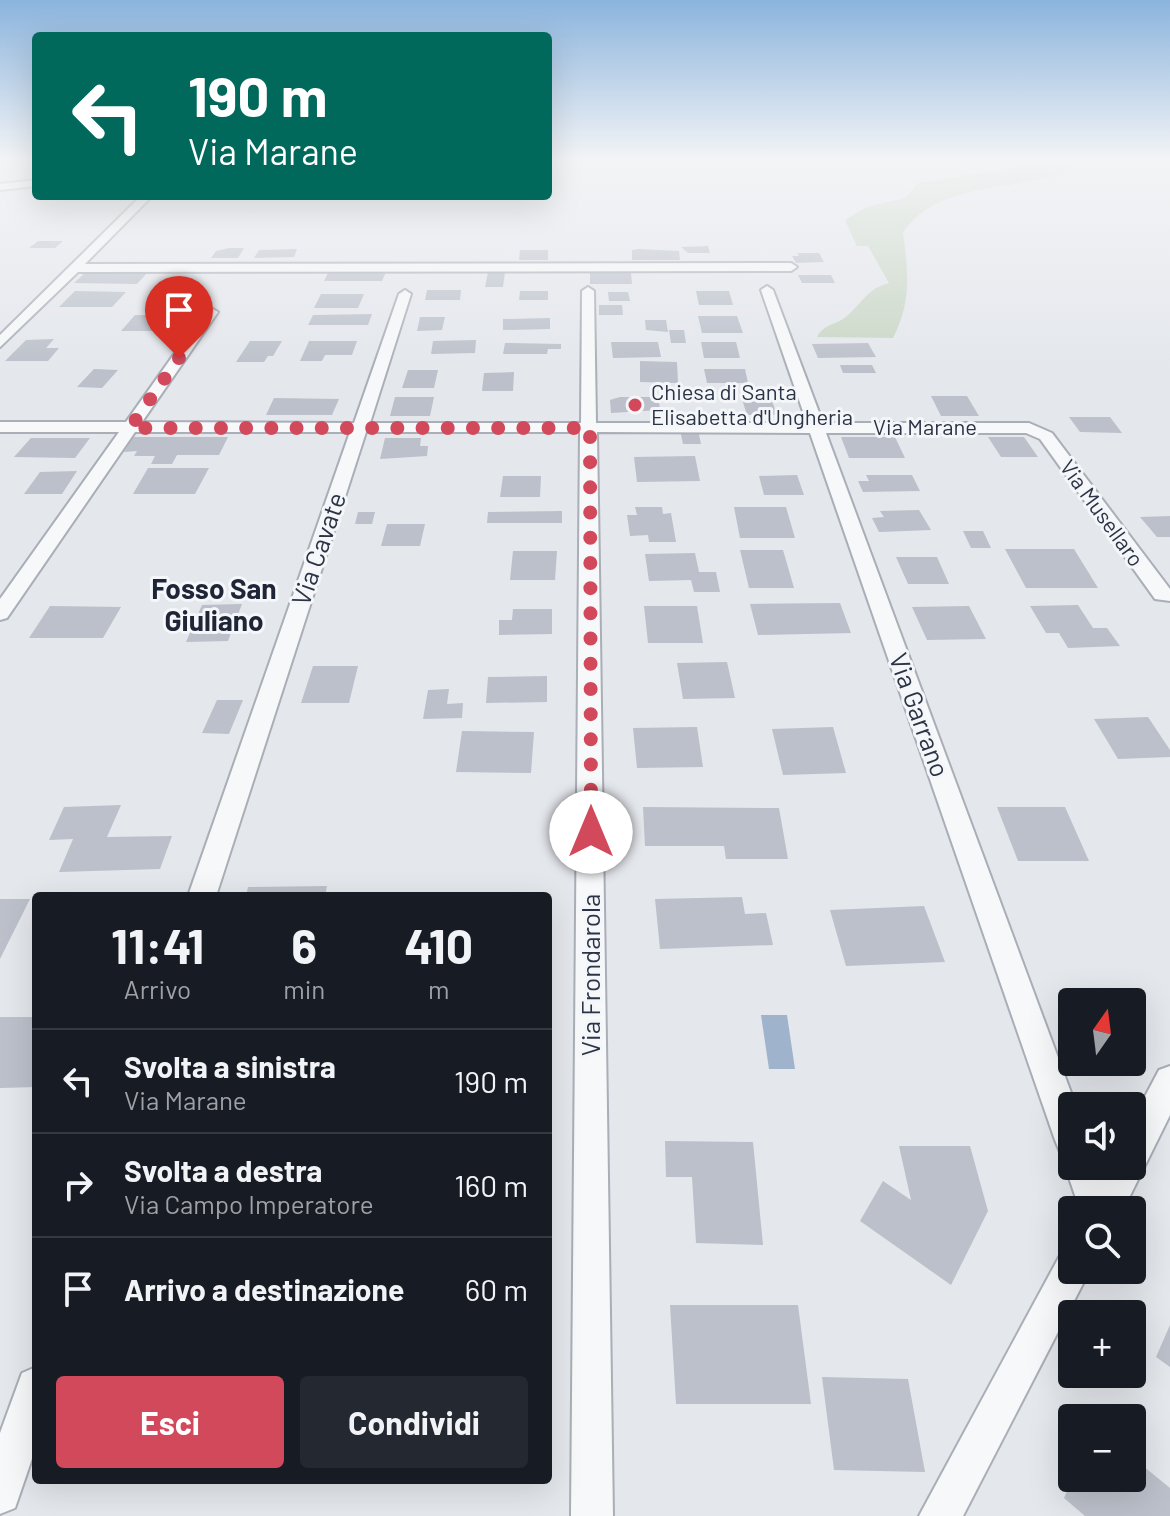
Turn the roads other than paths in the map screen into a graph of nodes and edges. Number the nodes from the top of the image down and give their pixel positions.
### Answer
1 (114, 230) edge
2 (791, 267) dead end
3 (77, 268) junction
4 (767, 290) dead end
5 (588, 291) dead end
6 (405, 294) dead end
7 (211, 312) dead end
8 (0, 343) edge
9 (0, 427) edge
10 (361, 427) junction
11 (816, 427) junction
12 (130, 428) junction
13 (590, 428) junction
14 (1034, 429) joint
15 (1170, 595) edge
16 (0, 614) edge
17 (203, 892) edge
18 (1170, 1081) edge
19 (1058, 1101) edge
20 (1146, 1128) edge
21 (1064, 1284) edge
22 (32, 1399) edge
23 (0, 1493) edge
24 (592, 1516) edge
25 (940, 1516) edge

1 - 3 street
2 - 3 street
3 - 8 street
4 - 11 street, Via Garrano
5 - 13 street, Via Frondarola
6 - 10 street, Via Cavate
7 - 12 street
9 - 12 street, Via Marane
10 - 12 street, Via Marane
10 - 13 street, Via Marane
10 - 17 street, Via Cavate
11 - 13 street, Via Marane
11 - 14 street, Via Marane
11 - 19 street, Via Garrano
12 - 16 street
13 - 24 street, Via Frondarola
14 - 15 street, Via Musellaro
18 - 20 street
21 - 25 street
22 - 23 street

